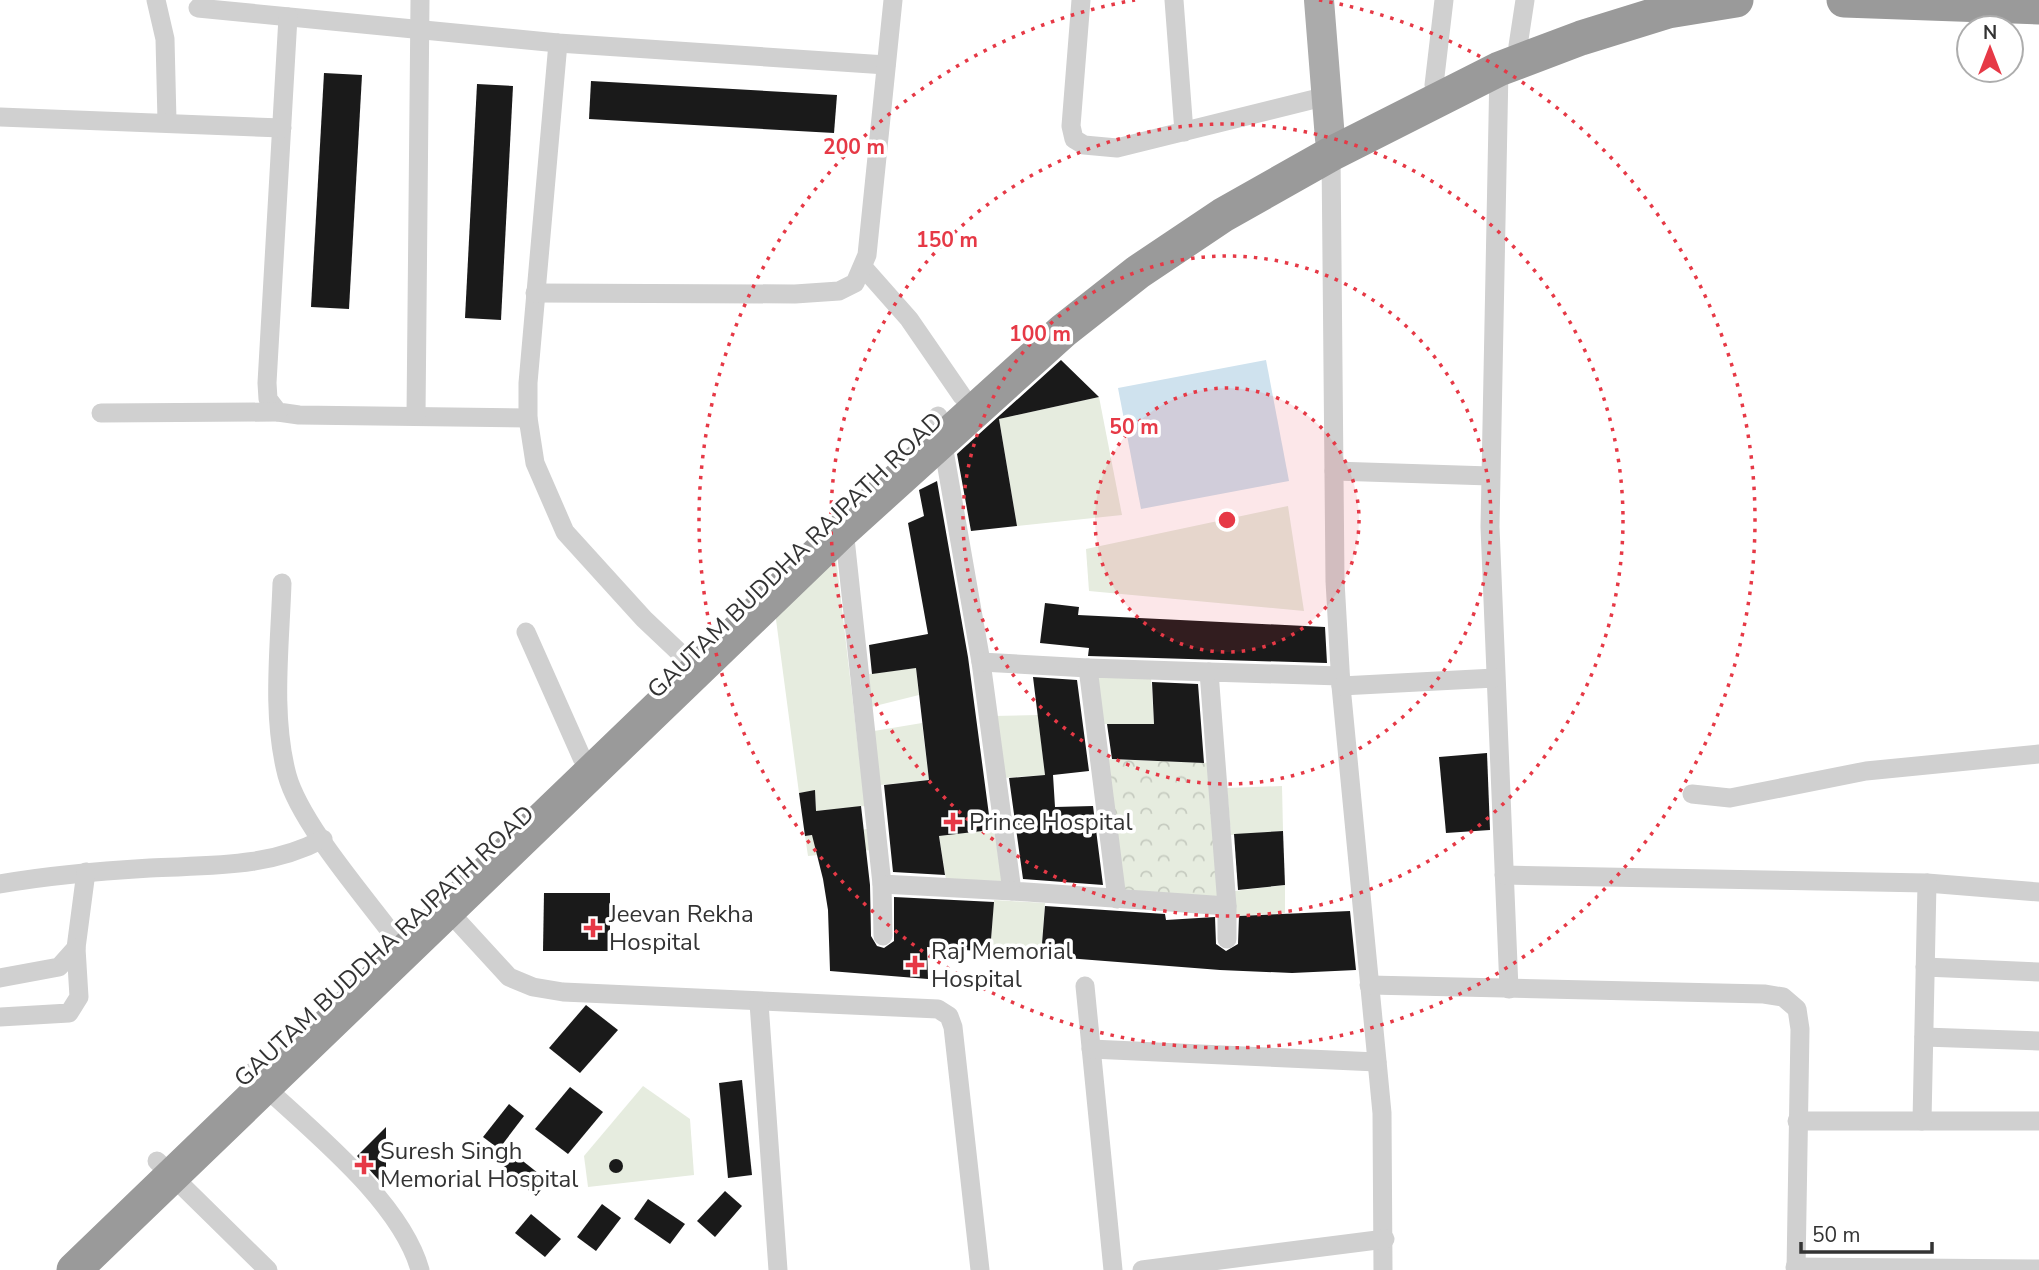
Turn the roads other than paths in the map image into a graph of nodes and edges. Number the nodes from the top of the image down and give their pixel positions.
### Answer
1 (156, 0) edge
2 (420, 0) edge
3 (893, 0) edge
4 (1081, 0) edge
5 (1174, 0) edge
6 (1319, 0) edge
7 (1444, 0) edge
8 (1525, 0) edge
9 (1653, 0) edge
10 (1737, 0) edge
11 (1844, 0) edge
12 (2039, 7) edge
13 (198, 8) dead end
14 (288, 17) junction
15 (421, 29) junction
16 (558, 43) junction
17 (1509, 57) junction
18 (886, 65) junction
19 (1434, 85) junction
20 (1327, 96) junction
21 (0, 117) edge
22 (167, 121) junction
23 (282, 128) junction
24 (1184, 132) junction
25 (1330, 146) junction
26 (863, 267) junction
27 (535, 293) junction
28 (101, 412) dead end
29 (278, 412) junction
30 (416, 416) junction
31 (947, 416) junction
32 (528, 418) junction
33 (1334, 471) junction
34 (1490, 476) junction
35 (844, 529) junction
36 (282, 583) dead end
37 (526, 632) dead end
38 (981, 662) junction
39 (692, 665) junction
40 (1088, 668) junction
41 (1209, 672) junction
42 (1495, 678) junction
43 (1340, 681) junction
44 (2039, 754) edge
45 (582, 758) junction
46 (1692, 794) dead end
47 (323, 839) junction
48 (86, 872) junction
49 (1504, 876) junction
50 (1927, 883) junction
51 (0, 884) edge
52 (882, 884) junction
53 (1012, 891) junction
54 (2039, 892) edge
55 (1117, 899) junction
56 (443, 905) junction
57 (1227, 906) junction
58 (883, 936) dead end
59 (396, 939) junction
60 (1227, 939) dead end
61 (76, 948) junction
62 (1926, 967) junction
63 (2039, 972) edge
64 (0, 978) edge
65 (1369, 985) junction
66 (1085, 986) dead end
67 (1508, 989) junction
68 (759, 1003) junction
69 (0, 1017) edge
70 (1924, 1037) junction
71 (2039, 1041) edge
72 (1091, 1049) junction
73 (1377, 1062) junction
74 (256, 1079) junction
75 (1797, 1121) junction
76 (1922, 1121) junction
77 (2039, 1121) edge
78 (164, 1168) junction
79 (1385, 1239) junction
80 (1215, 1266) edge
81 (1796, 1269) edge
82 (2039, 1269) edge
83 (48, 1270) edge
84 (74, 1270) edge
85 (268, 1270) edge
86 (420, 1270) edge
87 (778, 1270) edge
88 (980, 1270) edge
89 (1113, 1270) edge
90 (1142, 1270) edge
91 (1383, 1270) edge

1 - 22 street
2 - 15 street
3 - 18 street
4 - 24 street
5 - 24 street
6 - 20 main road
7 - 19 street
8 - 17 street
9 - 17 highway, GAUTAM BUDDHA RAJPATH ROAD
10 - 17 highway
11 - 12 highway
13 - 14 street
14 - 15 street
14 - 23 street
15 - 16 street
15 - 30 street
16 - 18 street
16 - 27 street
17 - 19 highway, GAUTAM BUDDHA RAJPATH ROAD
17 - 25 highway
17 - 34 street
18 - 26 street
19 - 25 highway, GAUTAM BUDDHA RAJPATH ROAD
20 - 24 street
20 - 25 main road
21 - 22 street
22 - 23 street
23 - 29 street
25 - 31 highway
25 - 31 highway, GAUTAM BUDDHA RAJPATH ROAD
25 - 33 street
26 - 27 street
26 - 31 street
27 - 32 street
28 - 29 street
29 - 30 street
30 - 32 street
31 - 35 highway
31 - 38 street
31 - 39 highway, GAUTAM BUDDHA RAJPATH ROAD
32 - 39 street
33 - 34 street
33 - 43 street
34 - 42 street
35 - 39 highway
35 - 52 street
36 - 47 street
37 - 45 street
38 - 40 street
38 - 53 street
39 - 45 highway, GAUTAM BUDDHA RAJPATH ROAD
39 - 56 highway
40 - 41 street
40 - 55 street
41 - 43 street
41 - 57 street
42 - 43 street
42 - 49 street
43 - 65 street
44 - 46 street
45 - 56 highway, GAUTAM BUDDHA RAJPATH ROAD
47 - 48 street
47 - 59 street
48 - 51 street
48 - 61 street
49 - 50 street
49 - 67 street
50 - 54 street
50 - 62 street
52 - 53 street
52 - 58 street
53 - 55 street
55 - 57 street
56 - 59 highway, GAUTAM BUDDHA RAJPATH ROAD
56 - 68 street
56 - 74 highway
57 - 60 street
59 - 74 highway, GAUTAM BUDDHA RAJPATH ROAD
61 - 64 street
61 - 69 street
62 - 63 street
62 - 70 street
65 - 67 street
65 - 73 street
66 - 72 street
67 - 75 street
68 - 87 street
68 - 88 street
70 - 71 street
70 - 76 street
72 - 73 street
72 - 89 street
73 - 79 street
74 - 78 highway, GAUTAM BUDDHA RAJPATH ROAD
74 - 86 street
75 - 76 street
75 - 81 street
76 - 77 street
78 - 83 highway, GAUTAM BUDDHA RAJPATH ROAD
78 - 84 highway
78 - 85 street
79 - 80 street
79 - 91 street
80 - 90 street
81 - 82 street

